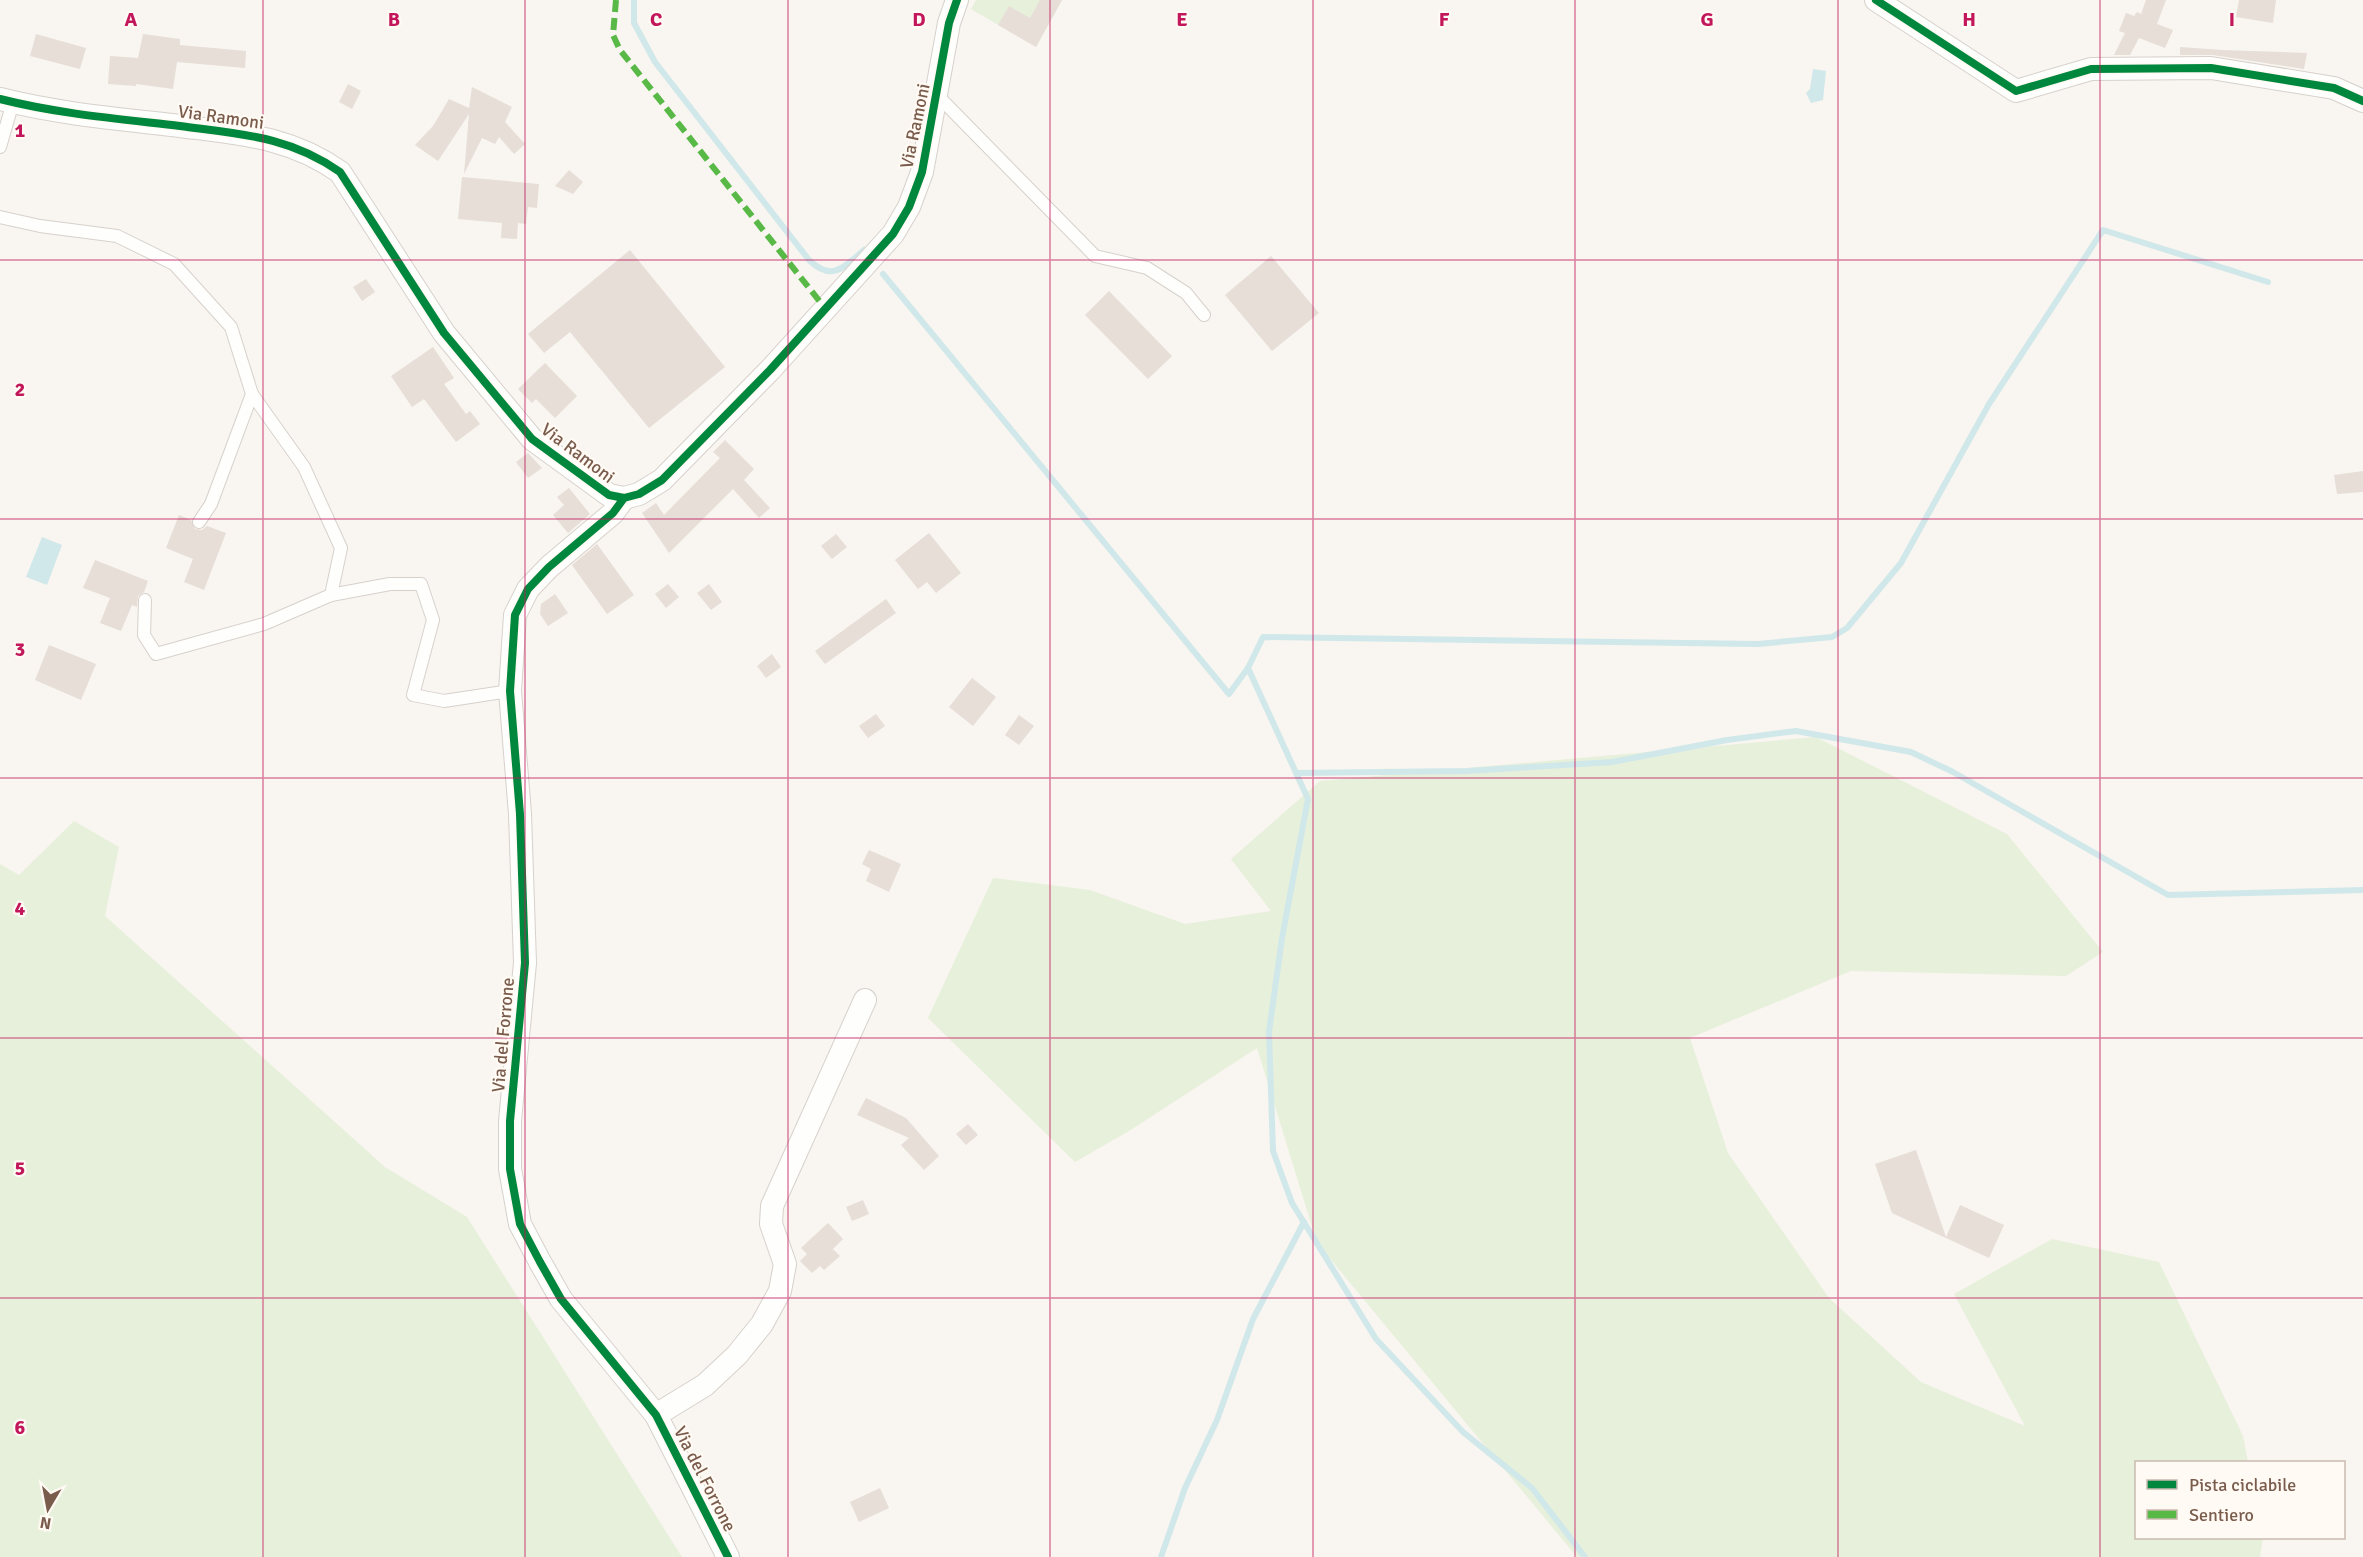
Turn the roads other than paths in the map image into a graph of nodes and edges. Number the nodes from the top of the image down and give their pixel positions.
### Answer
1 (957, 0) edge
2 (1876, 0) edge
3 (938, 96) junction
4 (6, 100) edge
5 (2363, 101) edge
6 (0, 147) edge
7 (0, 217) edge
8 (1204, 315) dead end
9 (252, 394) junction
10 (624, 498) junction
11 (199, 522) dead end
12 (331, 595) junction
13 (145, 600) dead end
14 (510, 691) junction
15 (866, 1000) dead end
16 (656, 1415) junction
17 (728, 1557) edge

1 - 3 street, Via Ramoni
2 - 5 street
3 - 8 lane
3 - 10 street, Via Ramoni
4 - 6 lane
4 - 10 street, Via Ramoni
7 - 9 lane
9 - 11 lane
9 - 12 lane
10 - 14 street, Via del Forrone
12 - 13 lane
12 - 14 lane
14 - 16 street, Via del Forrone
15 - 16 street
16 - 17 street, Via del Forrone

